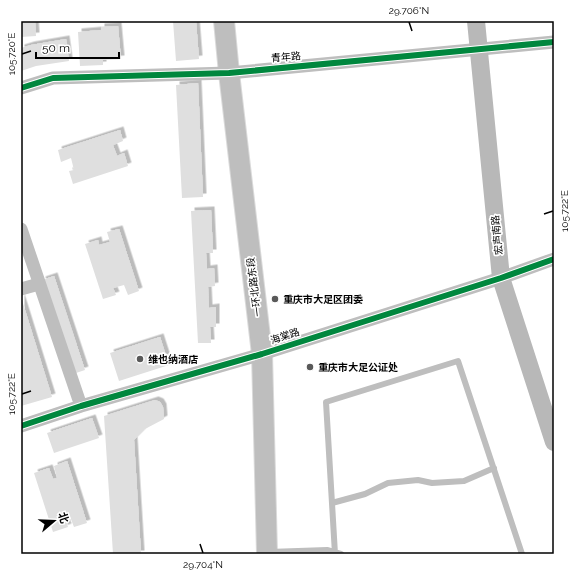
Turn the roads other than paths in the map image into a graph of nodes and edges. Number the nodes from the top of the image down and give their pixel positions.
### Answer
1 (224, 21) edge
2 (476, 21) edge
3 (554, 42) edge
4 (228, 73) junction
5 (21, 88) edge
6 (21, 230) edge
7 (554, 259) edge
8 (501, 278) junction
9 (39, 284) junction
10 (21, 289) edge
11 (262, 354) junction
12 (81, 406) junction
13 (21, 426) edge
14 (554, 439) edge
15 (494, 468) junction
16 (332, 503) junction
17 (267, 553) edge
18 (337, 553) edge
19 (522, 554) edge

1 - 4 main road, 一环北路东段
2 - 8 street, 宏声南路
3 - 4 street, 青年路
4 - 5 street, 青年路
4 - 11 main road, 一环北路东段
6 - 9 street
7 - 8 street, 海棠路
8 - 11 street, 海棠路
8 - 14 street, 宏声南路
9 - 10 street
9 - 12 street
11 - 12 street, 海棠路
11 - 17 main road, 一环北路东段
12 - 13 street, 海棠路
15 - 16 lane
15 - 16 lane
15 - 19 lane
16 - 18 lane
17 - 18 lane

